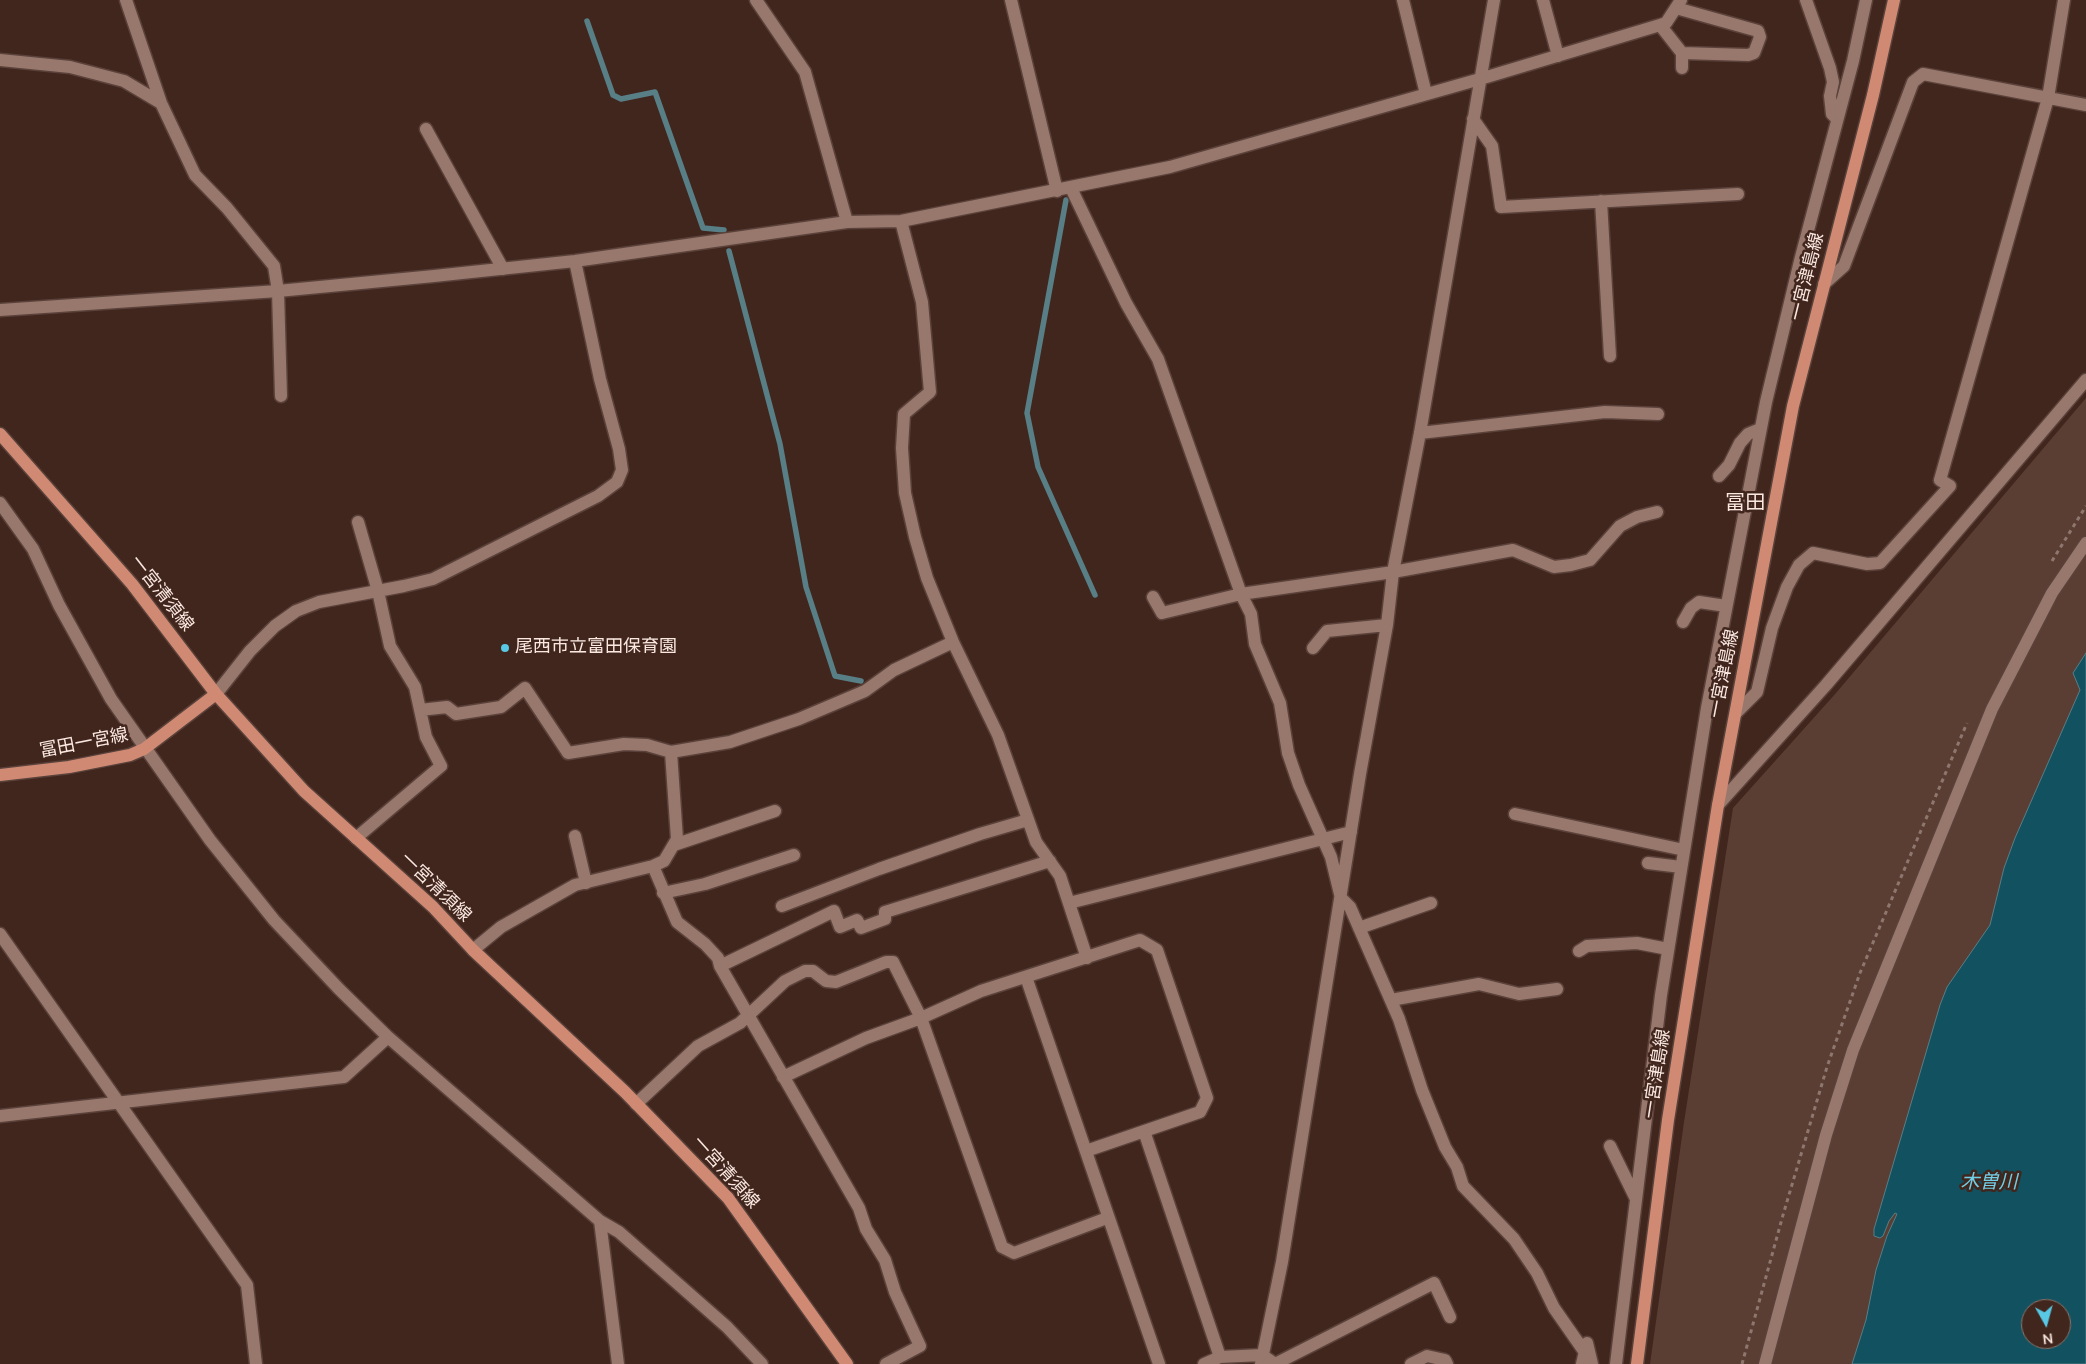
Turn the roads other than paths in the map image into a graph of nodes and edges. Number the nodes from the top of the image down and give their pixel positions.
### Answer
1 (126, 0) edge
2 (756, 0) edge
3 (1011, 0) edge
4 (1403, 0) edge
5 (1494, 0) edge
6 (1542, 0) edge
7 (1806, 0) edge
8 (1866, 0) edge
9 (1894, 0) edge
10 (2064, 0) edge
11 (1678, 4) edge
12 (1660, 25) junction
13 (1682, 53) junction
14 (1558, 56) junction
15 (0, 60) edge
16 (1682, 68) dead end
17 (1480, 79) junction
18 (1426, 94) junction
19 (2048, 98) junction
20 (161, 103) junction
21 (2086, 105) edge
22 (1473, 119) junction
23 (1837, 119) junction
24 (426, 129) dead end
25 (1071, 188) junction
26 (1057, 191) junction
27 (1738, 194) dead end
28 (1601, 201) junction
29 (901, 221) junction
30 (847, 222) junction
31 (575, 261) junction
32 (503, 269) junction
33 (1824, 284) junction
34 (278, 291) junction
35 (0, 310) edge
36 (1610, 356) dead end
37 (2086, 380) edge
38 (281, 396) dead end
39 (1658, 414) dead end
40 (1760, 429) junction
41 (1420, 433) junction
42 (0, 434) edge
43 (1719, 476) dead end
44 (0, 503) edge
45 (1657, 512) dead end
46 (358, 522) dead end
47 (2086, 542) edge
48 (1394, 572) junction
49 (378, 591) junction
50 (1240, 594) junction
51 (1153, 596) dead end
52 (1726, 606) junction
53 (1683, 622) dead end
54 (1387, 625) junction
55 (953, 642) junction
56 (1313, 648) dead end
57 (216, 694) junction
58 (420, 710) junction
59 (1736, 713) junction
60 (144, 749) junction
61 (671, 752) junction
62 (0, 775) edge
63 (1718, 805) junction
64 (775, 811) dead end
65 (1515, 814) dead end
66 (1028, 820) junction
67 (1351, 832) junction
68 (575, 836) dead end
69 (356, 838) junction
70 (1323, 839) junction
71 (674, 845) junction
72 (1684, 850) junction
73 (794, 855) dead end
74 (1050, 861) junction
75 (1648, 864) dead end
76 (653, 866) junction
77 (1681, 867) junction
78 (586, 883) junction
79 (663, 893) junction
80 (1341, 898) junction
81 (1069, 903) junction
82 (1431, 903) dead end
83 (782, 906) dead end
84 (1358, 928) junction
85 (0, 934) edge
86 (1668, 949) junction
87 (473, 950) junction
88 (1578, 950) dead end
89 (1087, 958) junction
90 (720, 966) junction
91 (1026, 977) junction
92 (1557, 989) dead end
93 (1390, 1000) junction
94 (750, 1015) junction
95 (921, 1018) junction
96 (388, 1037) junction
97 (784, 1077) junction
98 (119, 1103) junction
99 (636, 1104) junction
100 (0, 1116) edge
101 (1144, 1131) junction
102 (1610, 1146) dead end
103 (1086, 1150) junction
104 (1636, 1199) junction
105 (1108, 1218) junction
106 (600, 1221) junction
107 (1450, 1317) dead end
108 (1584, 1351) junction
109 (1220, 1357) junction
110 (1262, 1359) edge
111 (256, 1364) edge
112 (618, 1364) edge
113 (762, 1364) edge
114 (848, 1364) edge
115 (886, 1364) edge
116 (1158, 1364) edge
117 (1204, 1364) edge
118 (1411, 1364) edge
119 (1447, 1364) edge
120 (1582, 1364) edge
121 (1592, 1364) edge
122 (1616, 1364) edge
123 (1637, 1364) edge
124 (1765, 1364) edge

1 - 20 street
2 - 30 street
3 - 26 street
4 - 18 street
5 - 17 street
6 - 14 street
7 - 23 street
8 - 23 street
9 - 33 main road, 一宮津島線
10 - 19 street
11 - 12 street
11 - 13 street
12 - 13 street
12 - 14 street
13 - 16 street
14 - 17 street
15 - 20 street
17 - 18 street
17 - 22 street
18 - 25 street
19 - 21 street
19 - 33 street
19 - 59 street
20 - 34 street
22 - 28 street
22 - 41 street
23 - 40 street
24 - 32 street
25 - 26 street
25 - 50 street
26 - 29 street
27 - 28 street
28 - 36 street
29 - 30 street
29 - 55 street
30 - 31 street
31 - 32 street
31 - 49 street
32 - 34 street
33 - 59 main road, 一宮津島線
34 - 35 street
34 - 38 street
37 - 63 street
39 - 41 street
40 - 43 street
40 - 52 street
41 - 48 street
42 - 57 main road, 一宮清須線
44 - 60 street
45 - 48 street
46 - 49 street
47 - 124 street
48 - 50 street
48 - 54 street
49 - 57 street
49 - 58 street
50 - 51 street
50 - 70 street
52 - 53 street
52 - 72 street
54 - 56 street
54 - 67 street
55 - 61 street
55 - 66 street
57 - 60 main road, 冨田一宮線
57 - 69 main road, 一宮清須線
58 - 61 street
58 - 69 street
59 - 63 main road, 一宮津島線
60 - 62 main road, 冨田一宮線
60 - 96 street
61 - 71 street
63 - 123 main road, 一宮津島線
64 - 71 street
65 - 72 street
66 - 74 street
66 - 83 street
67 - 70 street
67 - 80 street
68 - 78 street
69 - 87 main road, 一宮清須線
70 - 80 street
70 - 81 street
71 - 76 street
72 - 77 street
73 - 79 street
74 - 81 street
74 - 90 street
75 - 77 street
76 - 78 street
76 - 79 street
77 - 86 street
78 - 87 street
79 - 90 street
80 - 84 street
80 - 110 street
81 - 89 street
82 - 84 street
84 - 93 street
85 - 98 street
86 - 88 street
86 - 104 street
87 - 99 main road, 一宮清須線
89 - 91 street
89 - 101 street
90 - 94 street
91 - 95 street
91 - 103 street
92 - 93 street
93 - 108 street
94 - 95 street
94 - 97 street
94 - 99 street
95 - 97 street
95 - 105 street
96 - 98 street
96 - 106 street
97 - 115 street
98 - 100 street
98 - 111 street
99 - 114 main road, 一宮清須線
101 - 103 street
101 - 109 street
102 - 104 street
103 - 105 street
104 - 122 street
105 - 116 street
106 - 112 street
106 - 113 street
107 - 110 street
108 - 120 street
108 - 121 street
109 - 110 street
109 - 117 street
118 - 119 street

